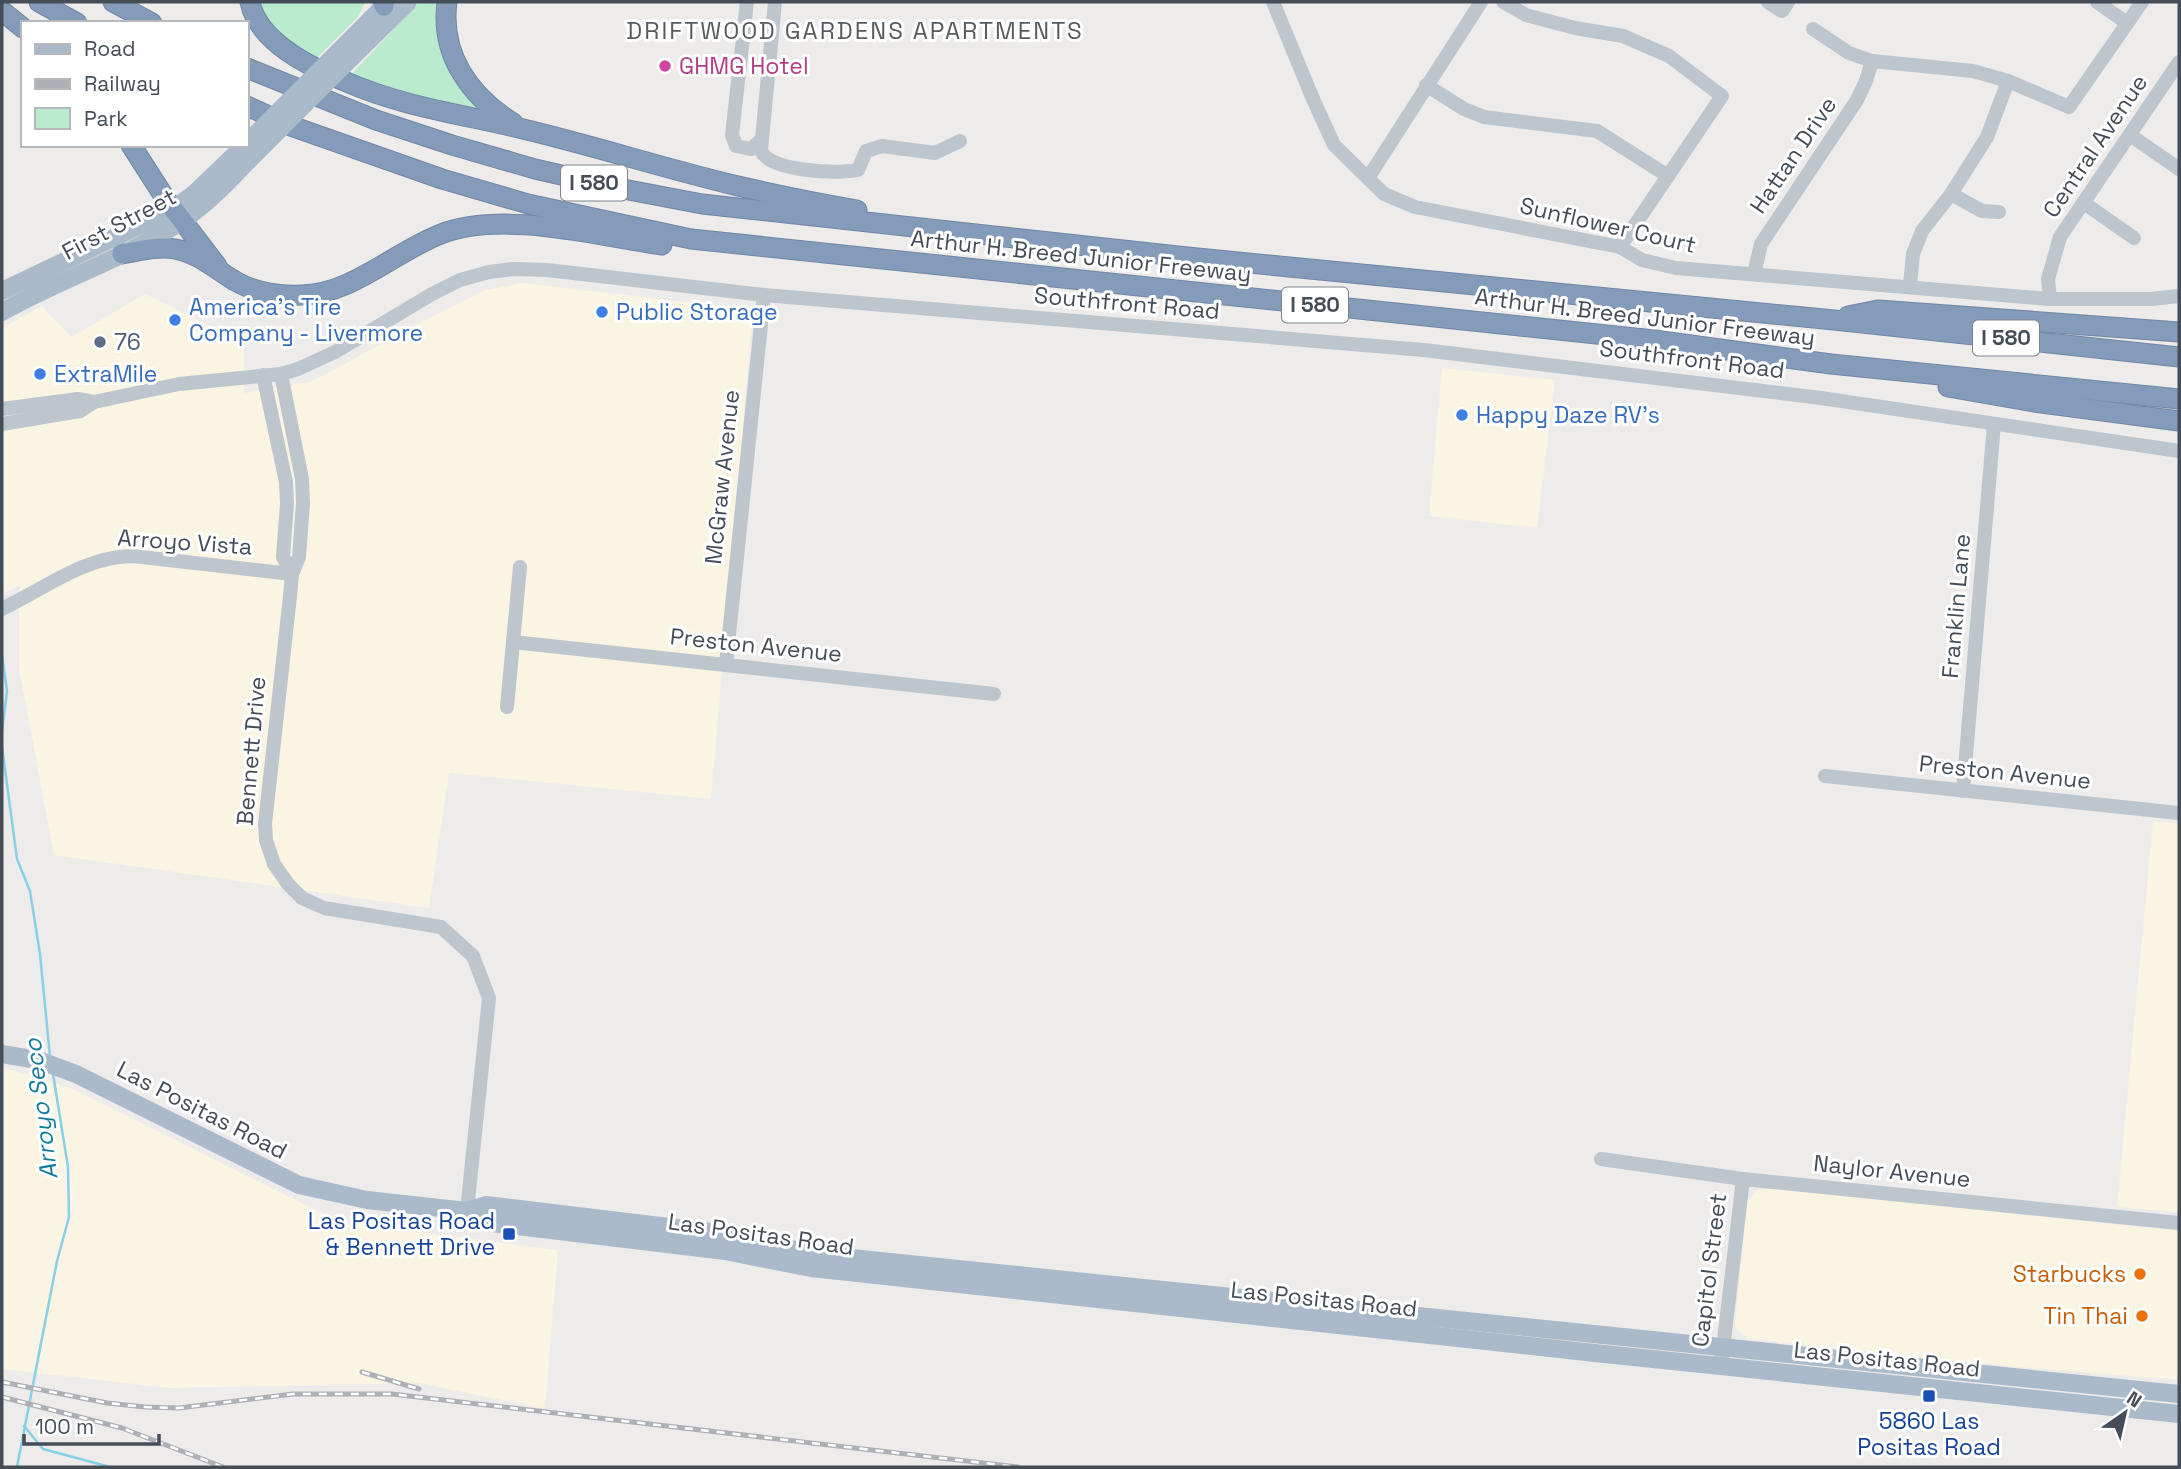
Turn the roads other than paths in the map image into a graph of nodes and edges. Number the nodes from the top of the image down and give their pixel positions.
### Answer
1 (40, 2) edge
2 (113, 2) edge
3 (250, 2) edge
4 (408, 2) edge
5 (447, 2) edge
6 (747, 2) edge
7 (775, 2) edge
8 (1273, 2) edge
9 (1481, 2) edge
10 (1503, 2) edge
11 (1768, 2) edge
12 (2097, 2) edge
13 (2141, 2) edge
14 (385, 3) edge
15 (1785, 6) edge
16 (2, 11) edge
17 (73, 21) edge
18 (148, 21) edge
19 (2127, 23) junction
20 (21, 26) edge
21 (1813, 29) dead end
22 (342, 57) junction
23 (1872, 61) junction
24 (2178, 66) edge
25 (248, 68) edge
26 (1426, 85) junction
27 (2007, 88) junction
28 (248, 106) edge
29 (523, 129) junction
30 (2130, 135) junction
31 (762, 139) junction
32 (960, 141) dead end
33 (132, 147) edge
34 (243, 152) edge
35 (2179, 169) edge
36 (1668, 176) junction
37 (1368, 178) junction
38 (1951, 194) junction
39 (2084, 203) junction
40 (2000, 212) dead end
41 (179, 214) junction
42 (958, 231) junction
43 (2134, 238) dead end
44 (721, 243) junction
45 (1620, 247) junction
46 (122, 254) junction
47 (223, 272) junction
48 (1754, 274) junction
49 (1910, 286) junction
50 (2, 291) edge
51 (764, 295) junction
52 (2179, 296) edge
53 (2050, 299) junction
54 (2, 312) edge
55 (1834, 320) junction
56 (2175, 330) edge
57 (2179, 357) edge
58 (1909, 371) junction
59 (281, 374) junction
60 (263, 375) junction
61 (2179, 399) edge
62 (94, 402) junction
63 (2, 409) edge
64 (2179, 421) edge
65 (2, 424) edge
66 (1994, 424) junction
67 (2179, 451) edge
68 (520, 567) dead end
69 (292, 574) junction
70 (2, 609) edge
71 (513, 642) junction
72 (726, 664) junction
73 (994, 694) dead end
74 (507, 707) dead end
75 (1825, 776) dead end
76 (1963, 791) junction
77 (2179, 813) edge
78 (2, 1054) edge
79 (1601, 1159) dead end
80 (1743, 1179) junction
81 (467, 1211) junction
82 (2179, 1223) edge
83 (1723, 1348) junction
84 (1890, 1365) junction
85 (1721, 1366) junction
86 (1830, 1378) junction
87 (2179, 1394) edge
88 (2179, 1414) edge

1 - 17 highway
2 - 18 highway
3 - 29 highway
4 - 22 main road
5 - 29 highway
6 - 31 street
7 - 31 street
8 - 37 street, Sunflower Court
9 - 26 street
10 - 36 street
11 - 15 street
12 - 19 street
13 - 19 street
14 - 22 main road
16 - 20 highway
19 - 27 street
21 - 23 street
22 - 34 main road, First Street, bridge
23 - 27 street
23 - 48 street, Hattan Drive
24 - 30 street, Central Avenue
25 - 42 highway, Arthur H. Breed Junior Freeway / I 580
26 - 36 street
26 - 37 street
27 - 38 street
28 - 44 highway, Arthur H. Breed Junior Freeway / I 580
29 - 42 highway
30 - 35 street
30 - 39 street, Central Avenue
31 - 32 street
33 - 41 highway
34 - 41 main road, First Street
36 - 45 street
37 - 45 street, Sunflower Court
38 - 40 street
38 - 49 street
39 - 43 street
39 - 53 street, Central Avenue
41 - 46 main road, First Street
41 - 47 highway
41 - 50 main road, First Street
42 - 55 highway, Arthur H. Breed Junior Freeway / I 580
44 - 47 highway
44 - 58 highway, Arthur H. Breed Junior Freeway / I 580
45 - 48 street, Sunflower Court
46 - 47 highway
46 - 54 main road, First Street
48 - 49 street, Sunflower Court
49 - 53 street, Sunflower Court
51 - 59 street, Southfront Road
51 - 66 street, Southfront Road
51 - 72 street, McGraw Avenue
52 - 53 street, Sunflower Court
55 - 56 highway
55 - 57 highway, Arthur H. Breed Junior Freeway / I 580
58 - 61 highway, Arthur H. Breed Junior Freeway / I 580
58 - 64 highway
59 - 60 street, Southfront Road
59 - 69 street, Bennett Drive
60 - 62 street, Southfront Road
60 - 69 street, Bennett Drive
62 - 63 street, Southfront Road
62 - 65 street, Southfront Road
66 - 67 street, Southfront Road
66 - 76 street, Franklin Lane
68 - 71 street
69 - 70 street, Arroyo Vista
69 - 81 street, Bennett Drive
71 - 72 street, Preston Avenue
71 - 74 street
72 - 73 street, Preston Avenue
75 - 76 street, Preston Avenue
76 - 77 street, Preston Avenue
78 - 81 main road, Las Positas Road
79 - 80 street, Naylor Avenue
80 - 82 street, Naylor Avenue
80 - 83 street, Capitol Street
81 - 83 main road, Las Positas Road
81 - 85 main road, Las Positas Road
83 - 84 main road, Las Positas Road
83 - 85 street, Capitol Street
84 - 86 main road
84 - 87 main road, Las Positas Road
85 - 86 main road, Las Positas Road
86 - 88 main road, Las Positas Road

